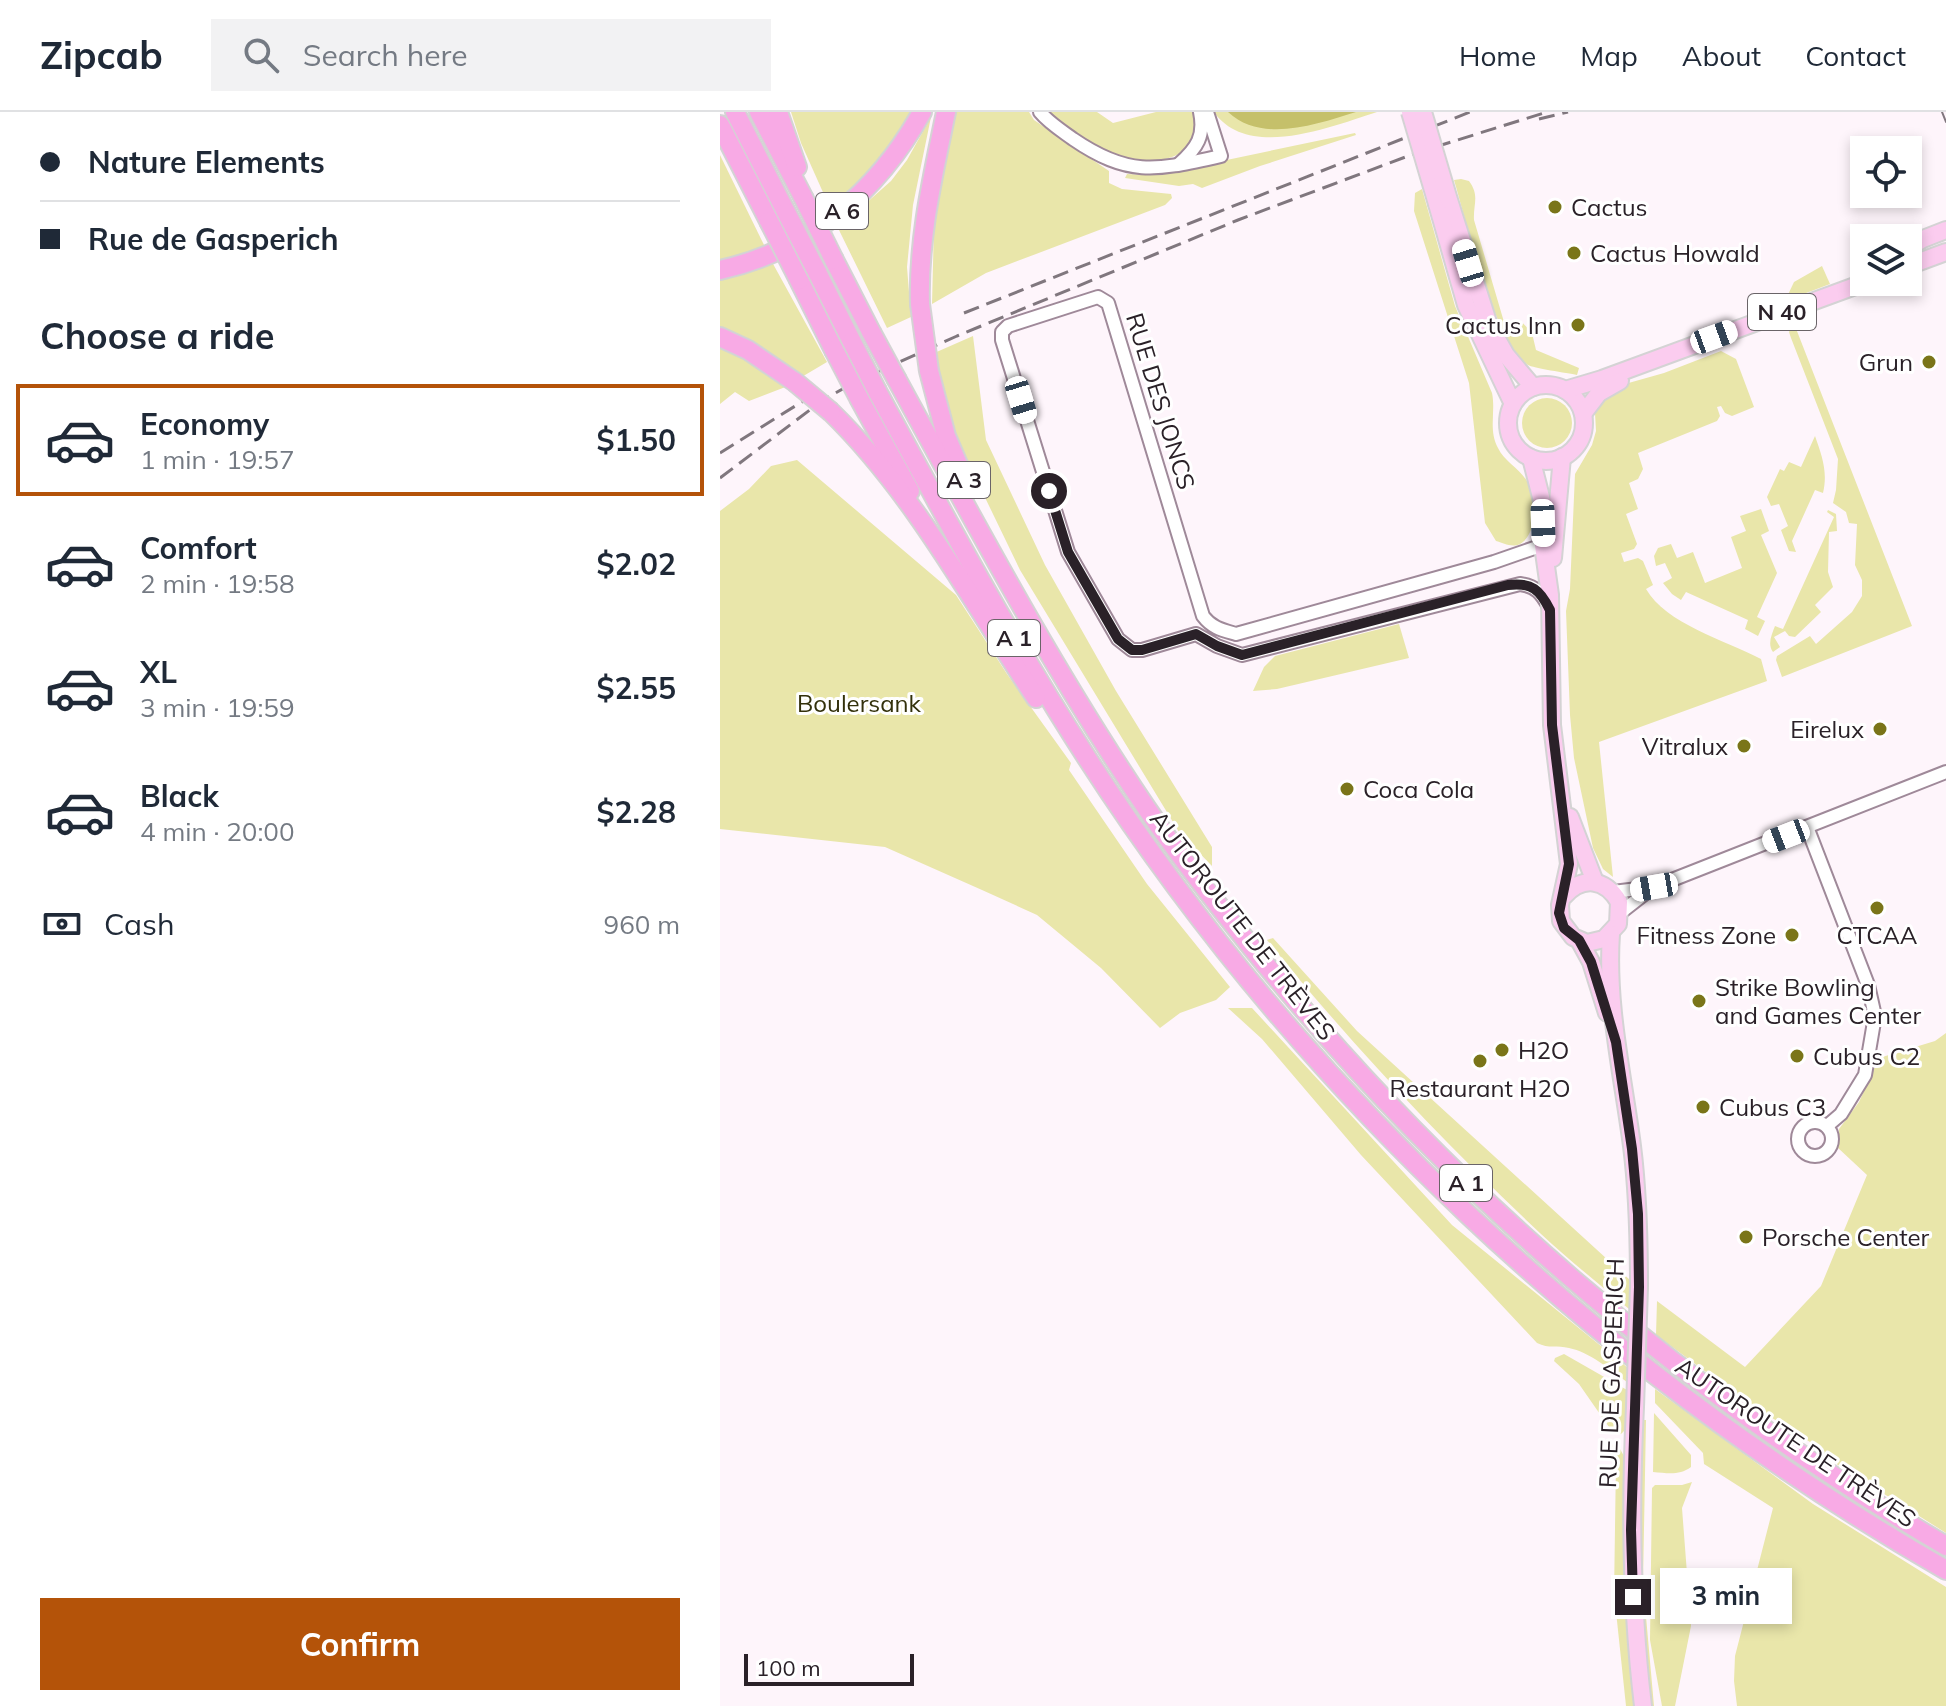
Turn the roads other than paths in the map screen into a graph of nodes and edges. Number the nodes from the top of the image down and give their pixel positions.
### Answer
1 (735, 112) edge
2 (759, 112) edge
3 (778, 112) edge
4 (922, 112) edge
5 (946, 112) edge
6 (1040, 112) edge
7 (1200, 112) edge
8 (1207, 112) edge
9 (1410, 112) edge
10 (1423, 112) edge
11 (720, 125) edge
12 (1179, 164) junction
13 (803, 197) junction
14 (1443, 202) junction
15 (1946, 230) edge
16 (1922, 240) edge
17 (1946, 252) edge
18 (1922, 261) edge
19 (720, 270) edge
20 (1850, 288) edge
21 (720, 337) edge
22 (1671, 353) junction
23 (1533, 387) junction
24 (1565, 390) junction
25 (1513, 404) junction
26 (1583, 414) junction
27 (1562, 457) junction
28 (1531, 458) junction
29 (1543, 545) junction
30 (1494, 562) junction
31 (1469, 568) junction
32 (962, 585) junction
33 (1009, 585) junction
34 (1500, 587) junction
35 (1476, 594) junction
36 (1363, 598) junction
37 (1550, 602) junction
38 (1368, 622) junction
39 (1236, 634) junction
40 (1242, 655) junction
41 (1946, 772) edge
42 (1560, 785) junction
43 (1807, 827) junction
44 (1167, 874) junction
45 (1595, 882) junction
46 (1654, 887) junction
47 (1613, 892) junction
48 (1564, 896) junction
49 (1620, 913) junction
50 (1611, 934) junction
51 (1579, 940) junction
52 (1616, 1042) junction
53 (1827, 1126) dead end
54 (1946, 1546) edge
55 (1946, 1570) edge
56 (1643, 1706) edge

1 - 44 highway, AUTOROUTE DE TRÈVES / A 1, bridge
2 - 13 highway, AUTOROUTE DE TRÈVES / A 1
3 - 13 highway
4 - 19 highway, A 6
5 - 33 highway, A 3, bridge
6 - 12 street
7 - 12 street
8 - 12 street
9 - 14 main road, bridge
10 - 14 main road, bridge
11 - 32 highway, A 1, bridge
13 - 33 highway, AUTOROUTE DE TRÈVES / A 1, bridge
14 - 23 main road
14 - 25 main road
15 - 16 main road
17 - 18 main road
20 - 22 main road, N 40
21 - 32 highway, A 1, bridge
22 - 24 main road, N 40
22 - 26 main road, N 40
23 - 24 main road
23 - 25 main road
24 - 26 main road
25 - 28 main road
26 - 27 main road
27 - 28 main road
27 - 37 main road
28 - 29 main road
29 - 30 street
29 - 37 main road
30 - 31 street
30 - 34 street
31 - 35 street
31 - 36 street
32 - 44 highway, A 1
33 - 54 highway, AUTOROUTE DE TRÈVES / A 1
34 - 35 street
34 - 37 street
35 - 38 street
36 - 38 street
36 - 39 street
37 - 42 main road
38 - 40 street
39 - 40 street
39 - 40 street, RUE DES JONCS
41 - 43 street
42 - 45 main road
42 - 48 main road
43 - 46 street
43 - 53 street
44 - 55 highway, AUTOROUTE DE TRÈVES / A 1
45 - 47 main road
45 - 48 main road
46 - 47 street
46 - 49 street
47 - 49 main road
48 - 51 main road
49 - 50 main road
50 - 51 main road
50 - 52 main road, RUE DE GASPERICH
51 - 52 main road, RUE DE GASPERICH
52 - 56 main road, RUE DE GASPERICH, bridge

